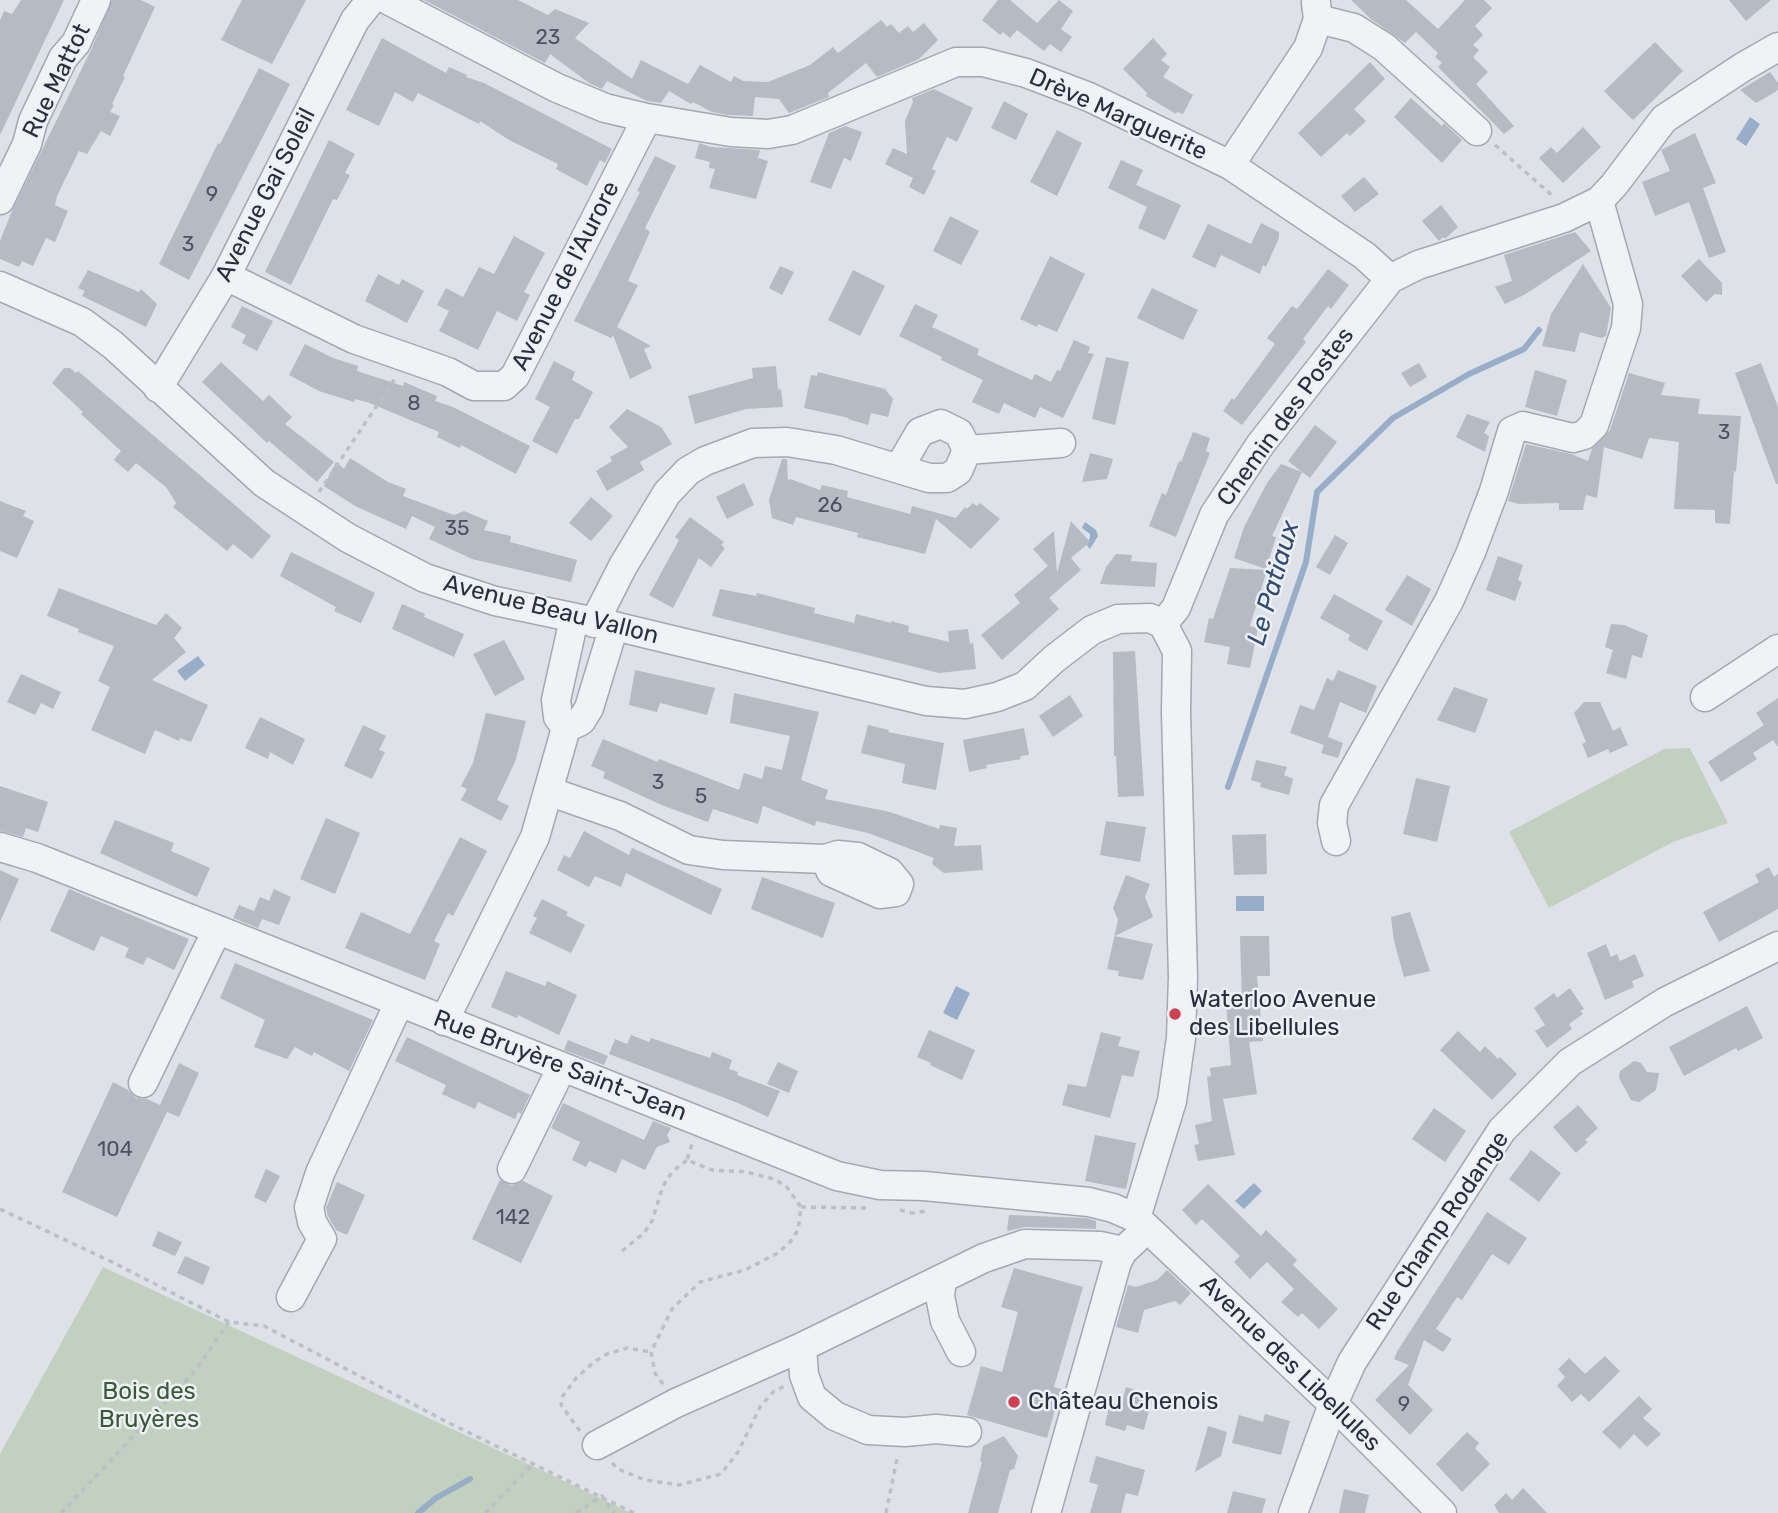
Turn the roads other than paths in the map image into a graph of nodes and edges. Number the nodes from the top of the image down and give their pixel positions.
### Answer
1 (96, 0) edge
2 (371, 0) edge
3 (388, 0) edge
4 (1316, 10) edge
5 (1778, 47) edge
6 (647, 118) junction
7 (1477, 131) road end
8 (1230, 165) junction
9 (0, 200) edge
10 (1600, 201) junction
11 (226, 276) junction
12 (1390, 279) junction
13 (0, 286) edge
14 (158, 388) junction
15 (1061, 443) dead end
16 (967, 450) junction
17 (900, 468) junction
18 (594, 622) junction
19 (1163, 624) junction
20 (1778, 649) edge
21 (1705, 697) dead end
22 (566, 728) junction
23 (548, 791) junction
24 (1336, 841) dead end
25 (0, 847) edge
26 (825, 859) dead end
27 (217, 930) junction
28 (1778, 946) edge
29 (398, 1003) junction
30 (444, 1021) junction
31 (562, 1067) junction
32 (143, 1083) dead end
33 (512, 1169) dead end
34 (1142, 1224) junction
35 (1123, 1251) junction
36 (942, 1279) junction
37 (291, 1297) dead end
38 (802, 1347) junction
39 (961, 1352) dead end
40 (1333, 1404) junction
41 (967, 1433) dead end
42 (597, 1445) road end
43 (1046, 1513) edge
44 (1293, 1513) edge
45 (1442, 1513) edge

1 - 9 street, Rue Mattot
2 - 11 street, Avenue Gai Soleil
3 - 6 street, Drève Marguerite
4 - 7 street
4 - 8 street
5 - 10 street, Chemin des Postes
6 - 8 street, Drève Marguerite
6 - 11 street, Avenue de l'Aurore
8 - 12 street, Drève Marguerite
10 - 12 street, Chemin des Postes
10 - 24 street
11 - 14 street, Avenue Gai Soleil
12 - 19 street, Chemin des Postes
13 - 14 street, Avenue Beau Vallon
14 - 18 street, Avenue Beau Vallon
15 - 16 street
16 - 17 street
16 - 17 street
17 - 18 street
18 - 19 street, Avenue Beau Vallon
18 - 22 street
18 - 22 street
19 - 34 street
20 - 21 street
22 - 23 street
23 - 26 street
23 - 30 street
25 - 27 street, Rue Bruyère Saint-Jean
27 - 29 street, Rue Bruyère Saint-Jean
27 - 32 street
28 - 40 street, Rue Champ Rodange
29 - 30 street, Rue Bruyère Saint-Jean
29 - 37 street
30 - 31 street, Rue Bruyère Saint-Jean
31 - 33 street
31 - 34 street, Rue Bruyère Saint-Jean
34 - 35 street
34 - 40 street, Avenue des Libellules
35 - 36 street
35 - 43 street
36 - 38 street
36 - 39 street
38 - 41 street
38 - 42 street
40 - 44 street, Rue Champ Rodange
40 - 45 street, Avenue des Libellules

